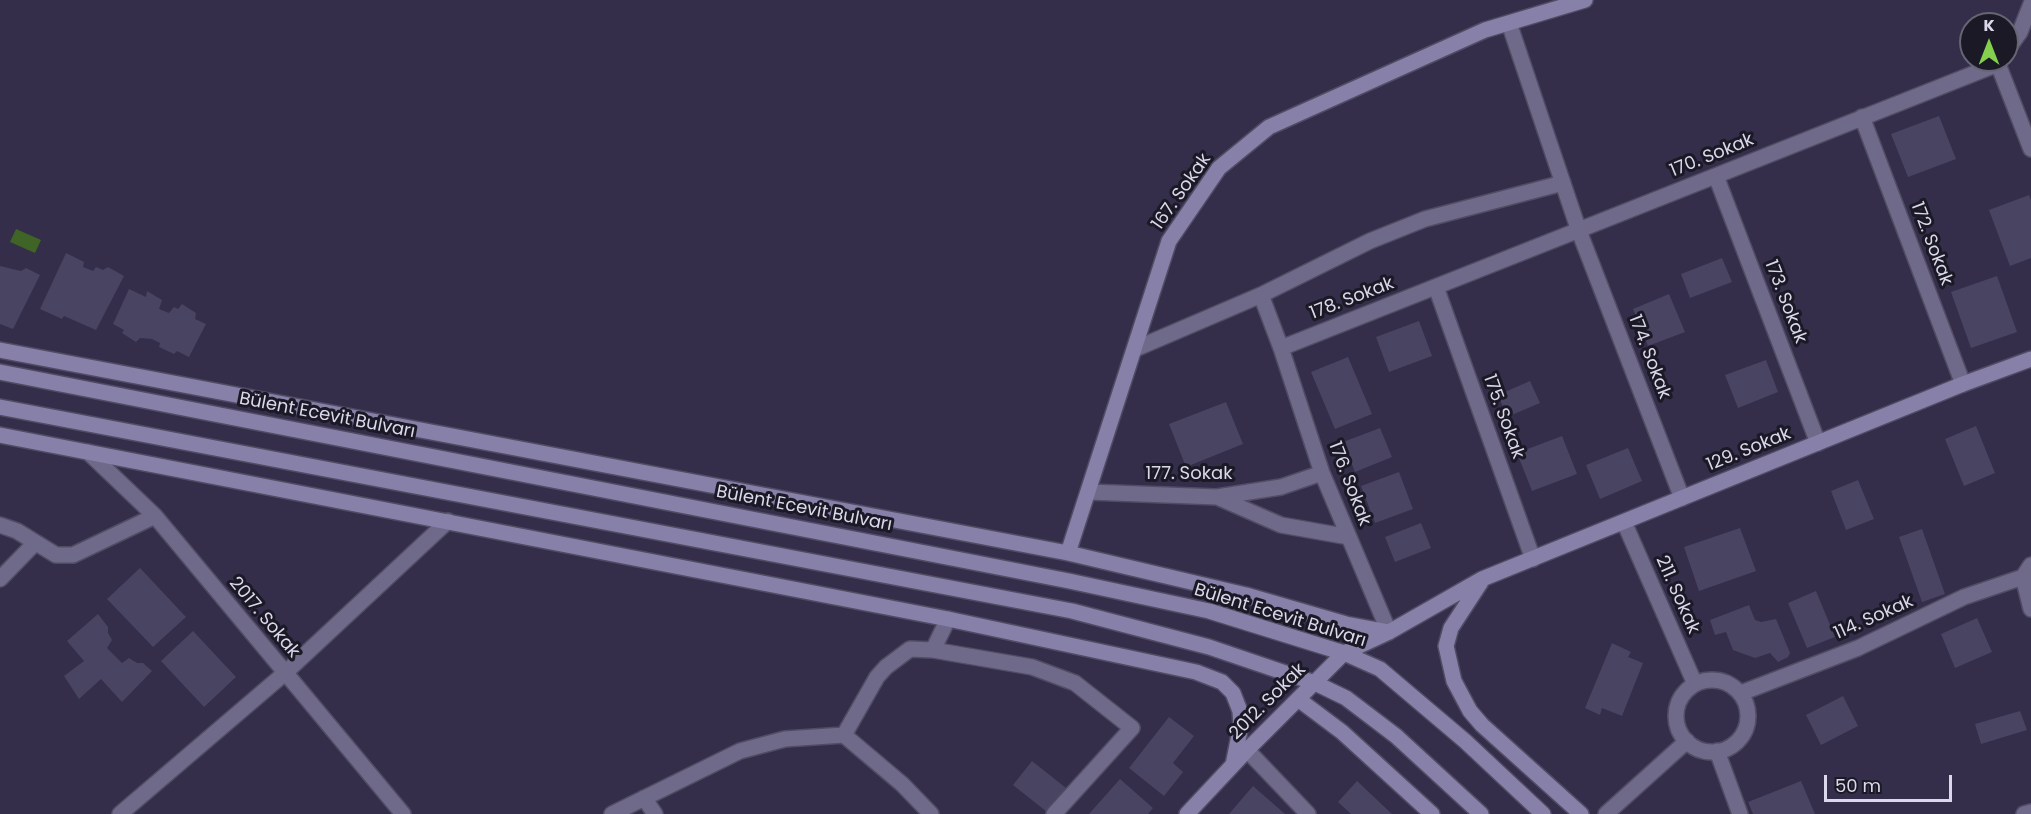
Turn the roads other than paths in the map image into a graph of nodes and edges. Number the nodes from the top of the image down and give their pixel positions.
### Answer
1 (1585, 0) edge
2 (1561, 3) edge
3 (2031, 4) edge
4 (1509, 23) junction
5 (2019, 32) edge
6 (1974, 72) edge
7 (2003, 72) edge
8 (1862, 117) junction
9 (2031, 149) edge
10 (1716, 176) junction
11 (1563, 183) junction
12 (1579, 231) junction
13 (1436, 287) junction
14 (1261, 296) junction
15 (1281, 348) junction
16 (1135, 349) junction
17 (0, 350) edge
18 (2031, 359) edge
19 (0, 372) edge
20 (1963, 384) junction
21 (0, 407) edge
22 (0, 435) edge
23 (1818, 443) junction
24 (88, 452) junction
25 (1322, 473) junction
26 (1089, 492) junction
27 (1217, 497) junction
28 (1682, 498) junction
29 (155, 516) junction
30 (448, 521) junction
31 (1624, 522) junction
32 (0, 525) edge
33 (1349, 537) junction
34 (34, 544) junction
35 (1068, 553) junction
36 (1533, 559) junction
37 (2027, 571) edge
38 (0, 579) edge
39 (1482, 579) junction
40 (2031, 609) edge
41 (948, 619) junction
42 (1389, 632) junction
43 (933, 650) junction
44 (1344, 653) junction
45 (285, 673) junction
46 (1315, 683) junction
47 (1695, 684) junction
48 (1741, 693) junction
49 (1298, 699) junction
50 (1482, 725) junction
51 (844, 735) junction
52 (1465, 741) junction
53 (1687, 741) junction
54 (1247, 750) junction
55 (1717, 751) junction
56 (1233, 765) junction
57 (644, 798) junction
58 (2031, 812) edge
59 (120, 814) edge
60 (403, 814) edge
61 (612, 814) edge
62 (656, 814) edge
63 (931, 814) edge
64 (1054, 814) edge
65 (1187, 814) edge
66 (1308, 814) edge
67 (1432, 814) edge
68 (1481, 814) edge
69 (1543, 814) edge
70 (1581, 814) edge
71 (1606, 814) edge
72 (1740, 814) edge
73 (2024, 814) edge

1 - 2 street, 167. Sokak
2 - 4 street, 167. Sokak
3 - 5 street
4 - 11 street, 174. Sokak
4 - 16 street, 167. Sokak
6 - 8 street, 170. Sokak
7 - 9 street
8 - 10 street, 170. Sokak
8 - 20 street, 172. Sokak
10 - 12 street, 170. Sokak
10 - 23 street, 173. Sokak
11 - 12 street, 174. Sokak
11 - 14 street
12 - 13 street, 170. Sokak
12 - 28 street, 174. Sokak
13 - 15 street, 178. Sokak
13 - 36 street, 175. Sokak
14 - 15 street, 176. Sokak
14 - 16 street
15 - 25 street, 176. Sokak
16 - 26 street, 167. Sokak
17 - 35 street
18 - 20 street, 129. Sokak
19 - 44 street, Bülent Ecevit Bulvarı
20 - 23 street, 129. Sokak
21 - 46 street
22 - 24 street
23 - 28 street, 129. Sokak
24 - 29 street, 2017. Sokak
24 - 30 street
25 - 27 street, 177. Sokak
25 - 33 street, 176. Sokak
26 - 27 street, 177. Sokak
26 - 35 street, 167. Sokak
27 - 33 street
28 - 31 street, 129. Sokak
29 - 34 street
29 - 45 street, 2017. Sokak
30 - 41 street
30 - 45 street
31 - 36 street, 129. Sokak
31 - 47 street, 211. Sokak
32 - 34 street
33 - 42 street, 176. Sokak
34 - 38 street
35 - 42 street
36 - 39 street, 129. Sokak
37 - 40 street
37 - 48 street, 114. Sokak
39 - 42 street, 129. Sokak
39 - 50 street
41 - 43 street
41 - 56 street
42 - 44 street, 2012. Sokak
43 - 51 street
43 - 64 street
44 - 46 street, 2012. Sokak
44 - 52 street, Bülent Ecevit Bulvarı
45 - 59 street
45 - 60 street, 2017. Sokak
46 - 49 street, 2012. Sokak
46 - 68 street
47 - 48 street
47 - 53 street
48 - 55 street
49 - 54 street, 2012. Sokak
49 - 67 street
50 - 52 street
50 - 70 street
51 - 57 street
51 - 63 street
52 - 69 street, Bülent Ecevit Bulvarı
53 - 55 street
53 - 71 street
54 - 56 street, 2012. Sokak
54 - 66 street
55 - 72 street
56 - 65 street, 2012. Sokak
57 - 61 street
57 - 62 street
58 - 73 street

